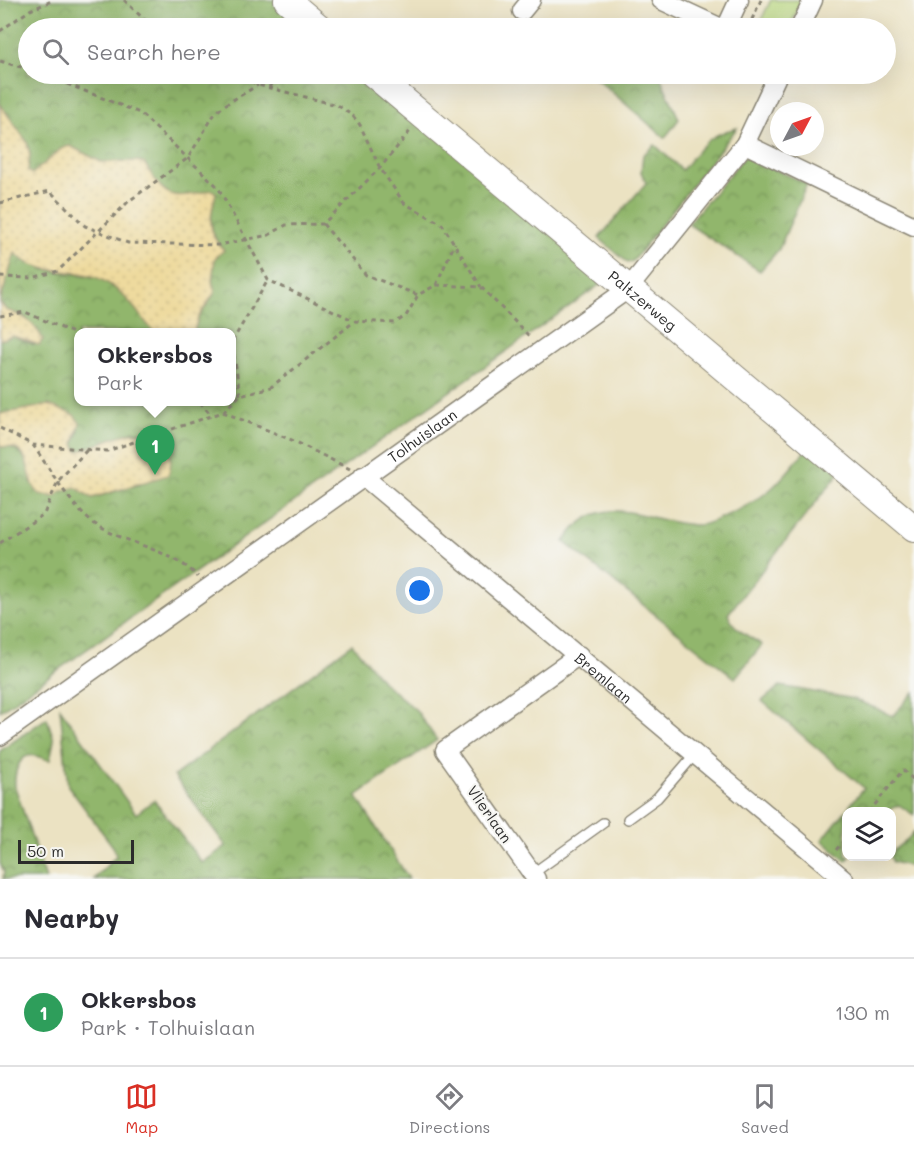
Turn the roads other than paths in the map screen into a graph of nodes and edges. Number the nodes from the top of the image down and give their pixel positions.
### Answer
1 (287, 0) edge
2 (661, 0) edge
3 (739, 0) edge
4 (813, 0) edge
5 (308, 18) edge
6 (700, 18) edge
7 (731, 18) edge
8 (805, 18) edge
9 (385, 84) edge
10 (773, 84) edge
11 (745, 144) junction
12 (914, 226) edge
13 (628, 288) junction
14 (363, 476) junction
15 (914, 528) edge
16 (579, 655) junction
17 (0, 736) edge
18 (695, 754) junction
19 (628, 819) dead end
20 (603, 823) dead end
21 (534, 876) edge
22 (844, 879) edge

1 - 5 street
2 - 6 street
3 - 7 street
4 - 8 street
9 - 13 street, Paltzerweg
10 - 11 street, Tolhuislaan
11 - 12 street
11 - 13 street, Tolhuislaan
13 - 14 street, Tolhuislaan
13 - 15 street, Paltzerweg
14 - 16 street, Bremlaan
14 - 17 street, Tolhuislaan
16 - 18 street, Bremlaan
16 - 21 street, Vlierlaan
18 - 19 lane
18 - 22 street, Bremlaan
20 - 21 lane

